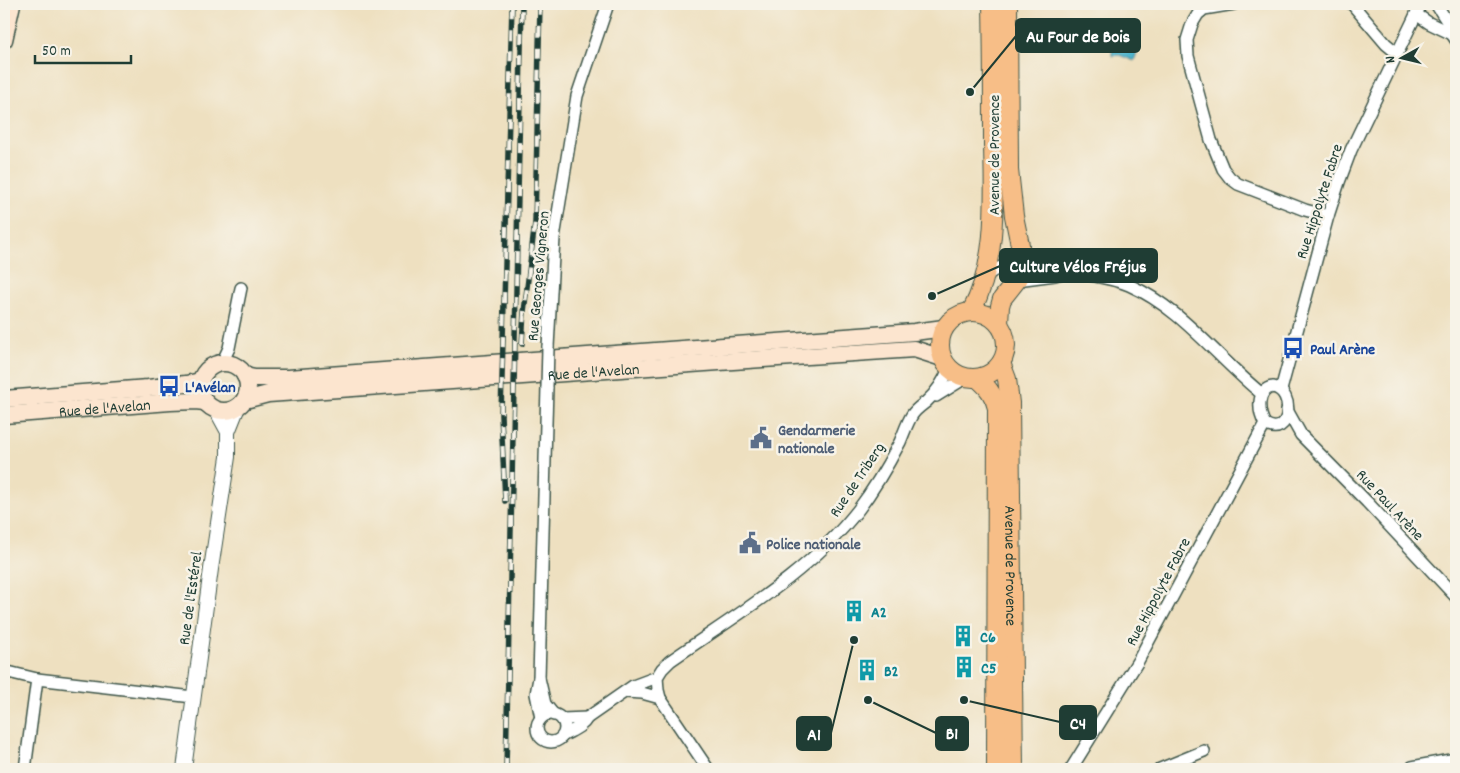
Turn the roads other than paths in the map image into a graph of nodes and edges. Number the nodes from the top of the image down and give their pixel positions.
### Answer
1 (12, 4) edge
2 (608, 4) edge
3 (992, 4) edge
4 (1008, 4) edge
5 (1234, 4) edge
6 (1352, 4) edge
7 (1436, 4) edge
8 (1419, 7) edge
9 (1454, 37) edge
10 (4, 40) edge
11 (1397, 53) junction
12 (1328, 216) junction
13 (1020, 244) junction
14 (1021, 263) junction
15 (1047, 264) junction
16 (1070, 271) junction
17 (986, 276) junction
18 (1017, 280) junction
19 (241, 288) dead end
20 (971, 312) junction
21 (999, 324) junction
22 (944, 328) junction
23 (222, 363) junction
24 (945, 363) junction
25 (1001, 363) junction
26 (245, 376) junction
27 (971, 378) junction
28 (201, 381) junction
29 (1281, 390) junction
30 (1262, 394) junction
31 (4, 399) edge
32 (928, 400) junction
33 (241, 404) junction
34 (210, 406) junction
35 (1288, 410) junction
36 (4, 415) edge
37 (1265, 424) junction
38 (1279, 426) junction
39 (228, 432) junction
40 (1301, 435) junction
41 (1456, 597) edge
42 (4, 671) edge
43 (658, 677) junction
44 (539, 678) junction
45 (37, 679) junction
46 (625, 692) junction
47 (193, 697) junction
48 (660, 698) junction
49 (558, 717) junction
50 (541, 718) junction
51 (587, 718) junction
52 (564, 735) junction
53 (1204, 750) dead end
54 (1456, 758) edge
55 (1412, 767) dead end
56 (25, 769) edge
57 (184, 769) edge
58 (708, 769) edge
59 (996, 769) edge
60 (1014, 769) edge
61 (1071, 769) edge
62 (1160, 769) edge

1 - 10 main road
2 - 44 street, Rue Georges Vigneron, bridge
3 - 17 main road, Avenue de Provence
4 - 13 main road, Avenue de Provence
5 - 12 street
6 - 11 street
7 - 9 street
8 - 9 street
8 - 11 street, Rue Hippolyte Fabre
11 - 12 street, Rue Hippolyte Fabre
12 - 29 street, Rue Hippolyte Fabre
13 - 14 main road, Avenue de Provence
13 - 15 street
14 - 15 street
14 - 17 street
14 - 18 main road, Avenue de Provence
15 - 16 street
16 - 18 street
16 - 30 street
17 - 20 main road, Avenue de Provence
18 - 21 main road
19 - 23 street
20 - 21 main road
20 - 22 main road
21 - 25 main road
22 - 24 main road
22 - 26 main road, Rue de l'Avelan
23 - 26 main road
23 - 28 main road
24 - 27 main road
24 - 32 street, Rue de Triberg
24 - 33 main road, Rue de l'Avelan
25 - 27 main road
25 - 60 main road, Avenue de Provence
26 - 33 main road
27 - 32 street, Rue de Triberg
27 - 59 main road, Avenue de Provence
28 - 31 main road, Rue de l'Avelan
28 - 34 main road
29 - 30 street
29 - 35 street
30 - 37 street
32 - 43 street, Rue de Triberg
33 - 34 main road
33 - 39 street, Rue de l'Estérel
34 - 36 main road, Rue de l'Avelan
34 - 39 street, Rue de l'Estérel
35 - 38 street
35 - 40 street, Rue Paul Arène
37 - 38 street
37 - 61 street, Rue Hippolyte Fabre
38 - 40 street, Rue Paul Arène
39 - 47 street, Rue de l'Estérel
40 - 41 street, Rue Paul Arène
42 - 45 street
43 - 46 street, Rue de Triberg
43 - 48 street
44 - 49 street, Rue Georges Vigneron
44 - 50 street, Rue Georges Vigneron
45 - 47 street
45 - 56 street
46 - 48 street
46 - 51 street, Rue de Triberg
47 - 57 street, Rue de l'Estérel
48 - 58 street
49 - 50 street
49 - 51 street
49 - 52 street
50 - 52 street
51 - 52 street, Rue de Triberg
53 - 62 street
54 - 55 street

